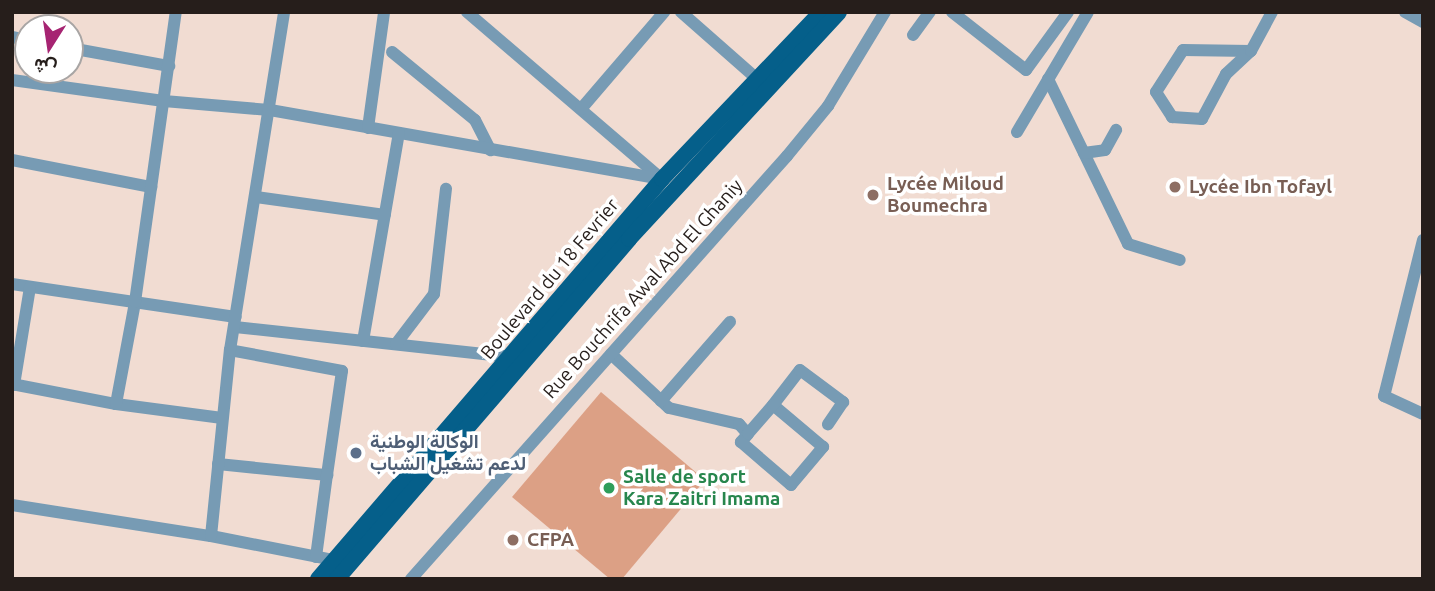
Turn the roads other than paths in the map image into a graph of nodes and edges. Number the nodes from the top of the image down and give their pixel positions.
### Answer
1 (176, 12) edge
2 (284, 12) edge
3 (384, 12) edge
4 (467, 12) edge
5 (664, 12) edge
6 (681, 12) edge
7 (821, 12) edge
8 (839, 12) edge
9 (885, 12) edge
10 (930, 12) edge
11 (953, 12) edge
12 (1068, 12) edge
13 (1088, 12) edge
14 (1272, 12) edge
15 (1405, 12) edge
16 (1423, 22) edge
17 (913, 35) dead end
18 (84, 51) edge
19 (1251, 51) junction
20 (391, 52) dead end
21 (169, 66) junction
22 (1048, 79) junction
23 (12, 80) edge
24 (758, 80) junction
25 (164, 101) junction
26 (580, 109) junction
27 (270, 110) junction
28 (368, 128) junction
29 (1116, 130) dead end
30 (1017, 132) dead end
31 (399, 133) junction
32 (490, 150) junction
33 (1084, 153) junction
34 (12, 160) edge
35 (668, 185) junction
36 (151, 187) junction
37 (446, 189) dead end
38 (256, 197) junction
39 (385, 215) junction
40 (1422, 246) edge
41 (1180, 260) dead end
42 (12, 284) edge
43 (30, 287) junction
44 (135, 302) junction
45 (236, 322) junction
46 (730, 322) dead end
47 (363, 341) junction
48 (396, 344) junction
49 (230, 350) junction
50 (611, 354) junction
51 (511, 357) junction
52 (13, 384) edge
53 (661, 401) junction
54 (116, 404) junction
55 (773, 405) junction
56 (1423, 414) edge
57 (222, 418) junction
58 (828, 424) dead end
59 (748, 434) junction
60 (218, 464) junction
61 (327, 475) junction
62 (12, 505) edge
63 (211, 536) junction
64 (316, 557) junction
65 (333, 560) junction
66 (318, 579) edge
67 (337, 579) edge
68 (411, 579) edge

1 - 21 street
2 - 27 street
3 - 28 street
4 - 26 street
5 - 26 street
6 - 24 street
7 - 24 main road, Boulevard du 18 Fevrier
8 - 35 main road, Boulevard du 18 Fevrier
9 - 50 street, Rue Bouchrifa Awal Abd El Ghaniy
10 - 17 street
11 - 12 street
13 - 22 street
14 - 19 street
15 - 16 street
18 - 21 street
19 - 19 street
20 - 32 street
21 - 25 street
22 - 30 street
22 - 33 street
23 - 25 street
24 - 35 main road, Boulevard du 18 Fevrier
25 - 27 street
25 - 36 street
26 - 35 street
27 - 28 street
27 - 38 street
28 - 31 street
29 - 33 street
31 - 32 street
31 - 39 street
32 - 35 street
33 - 41 street
34 - 36 street
35 - 51 main road, Boulevard du 18 Fevrier
35 - 67 main road, Boulevard du 18 Fevrier
36 - 44 street
37 - 48 street
38 - 39 street
38 - 45 street
39 - 47 street
40 - 56 street
42 - 43 street
43 - 44 street
43 - 52 street
44 - 45 street
44 - 54 street
45 - 47 street
45 - 49 street
46 - 53 street
47 - 48 street
48 - 51 street
49 - 57 street
49 - 61 street
50 - 53 street
50 - 68 street, Rue Bouchrifa Awal Abd El Ghaniy
51 - 65 main road, Boulevard du 18 Fevrier
52 - 54 street
53 - 59 street
54 - 57 street
55 - 58 street
55 - 59 street
55 - 59 street
57 - 60 street
60 - 61 street
60 - 63 street
61 - 64 street
62 - 63 street
63 - 64 street
64 - 65 street
65 - 66 main road, Boulevard du 18 Fevrier

